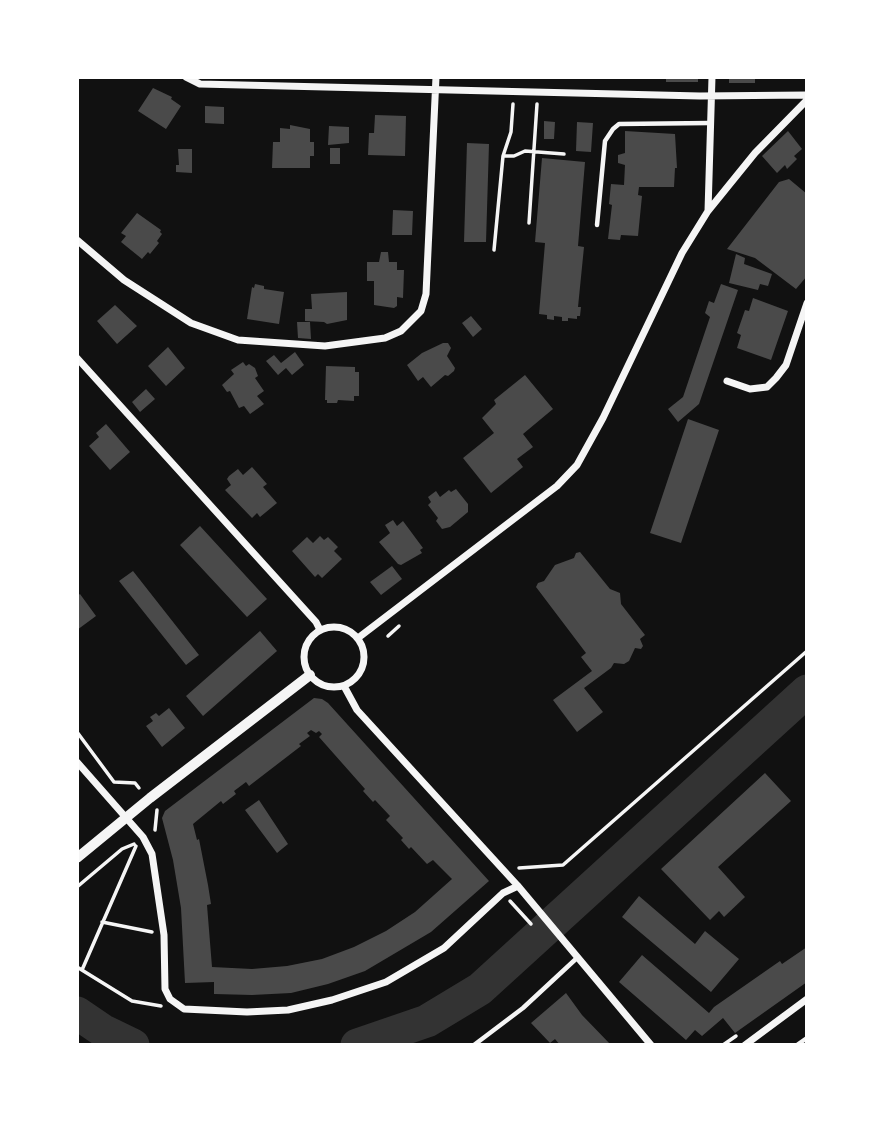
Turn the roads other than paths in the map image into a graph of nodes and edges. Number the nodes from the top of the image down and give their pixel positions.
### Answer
1 (186, 77) edge
2 (436, 77) edge
3 (712, 77) edge
4 (436, 89) junction
5 (712, 96) junction
6 (807, 97) edge
7 (711, 123) junction
8 (708, 211) junction
9 (597, 225) dead end
10 (77, 240) edge
11 (807, 303) edge
12 (77, 358) edge
13 (727, 382) dead end
14 (320, 630) junction
15 (358, 638) junction
16 (310, 676) junction
17 (344, 685) junction
18 (77, 762) edge
19 (126, 817) junction
20 (77, 859) edge
21 (518, 886) junction
22 (579, 957) junction
23 (807, 999) edge
24 (807, 1038) edge
25 (474, 1045) edge
26 (651, 1045) edge
27 (745, 1045) edge
28 (797, 1045) edge

1 - 4 street
2 - 4 street
3 - 5 street
4 - 5 street
4 - 10 street
5 - 6 street
5 - 7 street
6 - 8 street
7 - 8 street
7 - 9 lane
8 - 15 street
11 - 13 street
12 - 14 street
14 - 15 street
14 - 16 street
15 - 17 street
16 - 17 street
16 - 19 street
17 - 21 street
18 - 19 street
19 - 20 street
19 - 21 street
21 - 22 street
22 - 25 lane
22 - 26 street
23 - 27 street
24 - 28 lane

